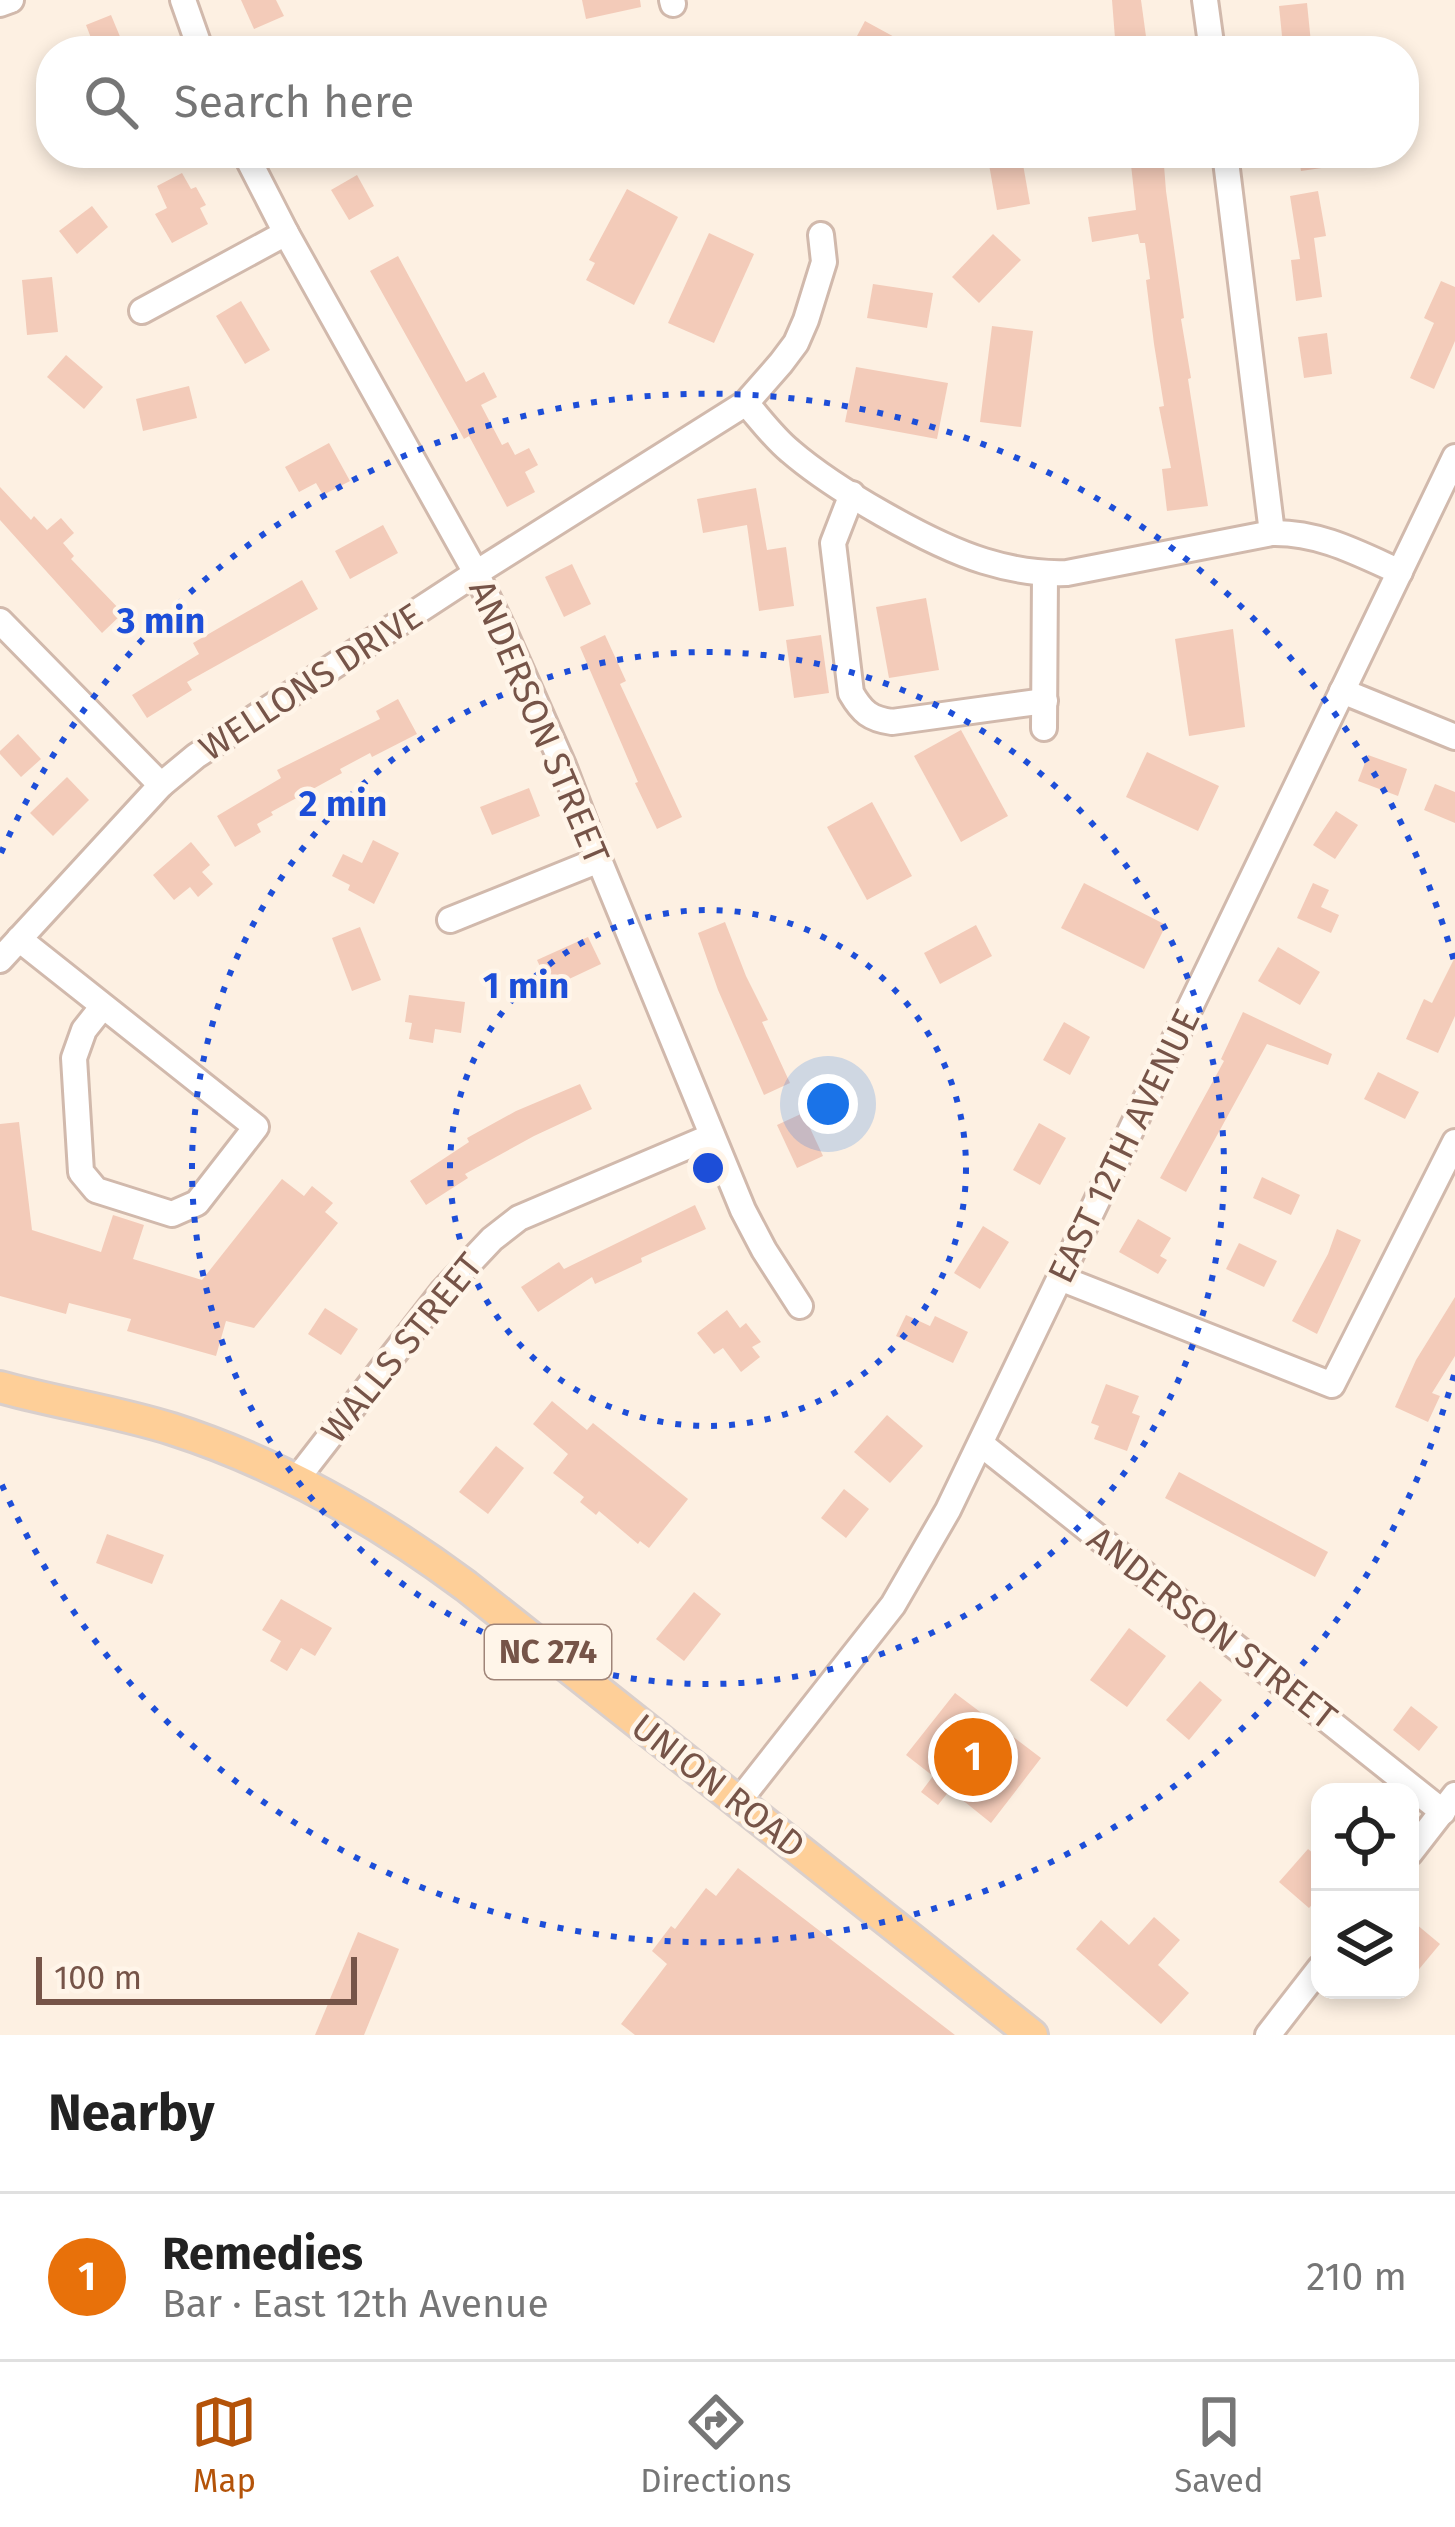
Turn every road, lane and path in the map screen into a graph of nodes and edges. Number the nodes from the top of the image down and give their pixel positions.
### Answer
1 (11, 0) edge
2 (183, 0) edge
3 (1205, 0) edge
4 (0, 4) edge
5 (196, 36) edge
6 (1210, 36) edge
7 (253, 168) edge
8 (1227, 168) edge
9 (286, 233) junction
10 (821, 235) dead end
11 (142, 311) dead end
12 (746, 403) junction
13 (1455, 458) edge
14 (852, 494) junction
15 (1272, 533) junction
16 (1400, 572) junction
17 (476, 574) junction
18 (1045, 574) junction
19 (0, 622) edge
20 (1342, 691) junction
21 (1045, 701) junction
22 (1044, 728) dead end
23 (1455, 737) edge
24 (161, 785) junction
25 (599, 860) junction
26 (450, 920) dead end
27 (19, 939) junction
28 (0, 960) edge
29 (103, 1006) junction
30 (712, 1136) junction
31 (1455, 1142) edge
32 (1060, 1278) junction
33 (800, 1306) dead end
34 (0, 1387) edge
35 (981, 1444) junction
36 (296, 1480) junction
37 (738, 1802) junction
38 (1449, 1803) edge
39 (1419, 1841) edge
40 (1311, 1980) edge
41 (1032, 2035) edge
42 (1268, 2035) edge

1 - 4 street
2 - 5 street
3 - 6 street
7 - 9 street, ANDERSON STREET
8 - 15 street
9 - 11 street
9 - 17 street, ANDERSON STREET
10 - 12 street, WELLONS DRIVE
12 - 14 street
12 - 17 street, WELLONS DRIVE
13 - 16 street, EAST 12TH AVENUE
14 - 18 street
14 - 21 street
15 - 16 street
15 - 18 street
16 - 20 street, EAST 12TH AVENUE
17 - 24 street, WELLONS DRIVE
17 - 25 street, ANDERSON STREET
18 - 21 street
19 - 24 street
20 - 23 street
20 - 32 street, EAST 12TH AVENUE
21 - 22 street
24 - 27 street, WELLONS DRIVE
25 - 26 street
25 - 30 street, ANDERSON STREET
27 - 28 street, WELLONS DRIVE
27 - 29 street
29 - 29 street
30 - 33 street, ANDERSON STREET
30 - 36 street, WALLS STREET
31 - 32 street
32 - 35 street, EAST 12TH AVENUE
34 - 36 main road, UNION ROAD / NC 274
35 - 37 street, EAST 12TH AVENUE
35 - 38 street, ANDERSON STREET
36 - 37 main road, UNION ROAD / NC 274
37 - 41 main road, UNION ROAD / NC 274
38 - 39 street
40 - 42 street

